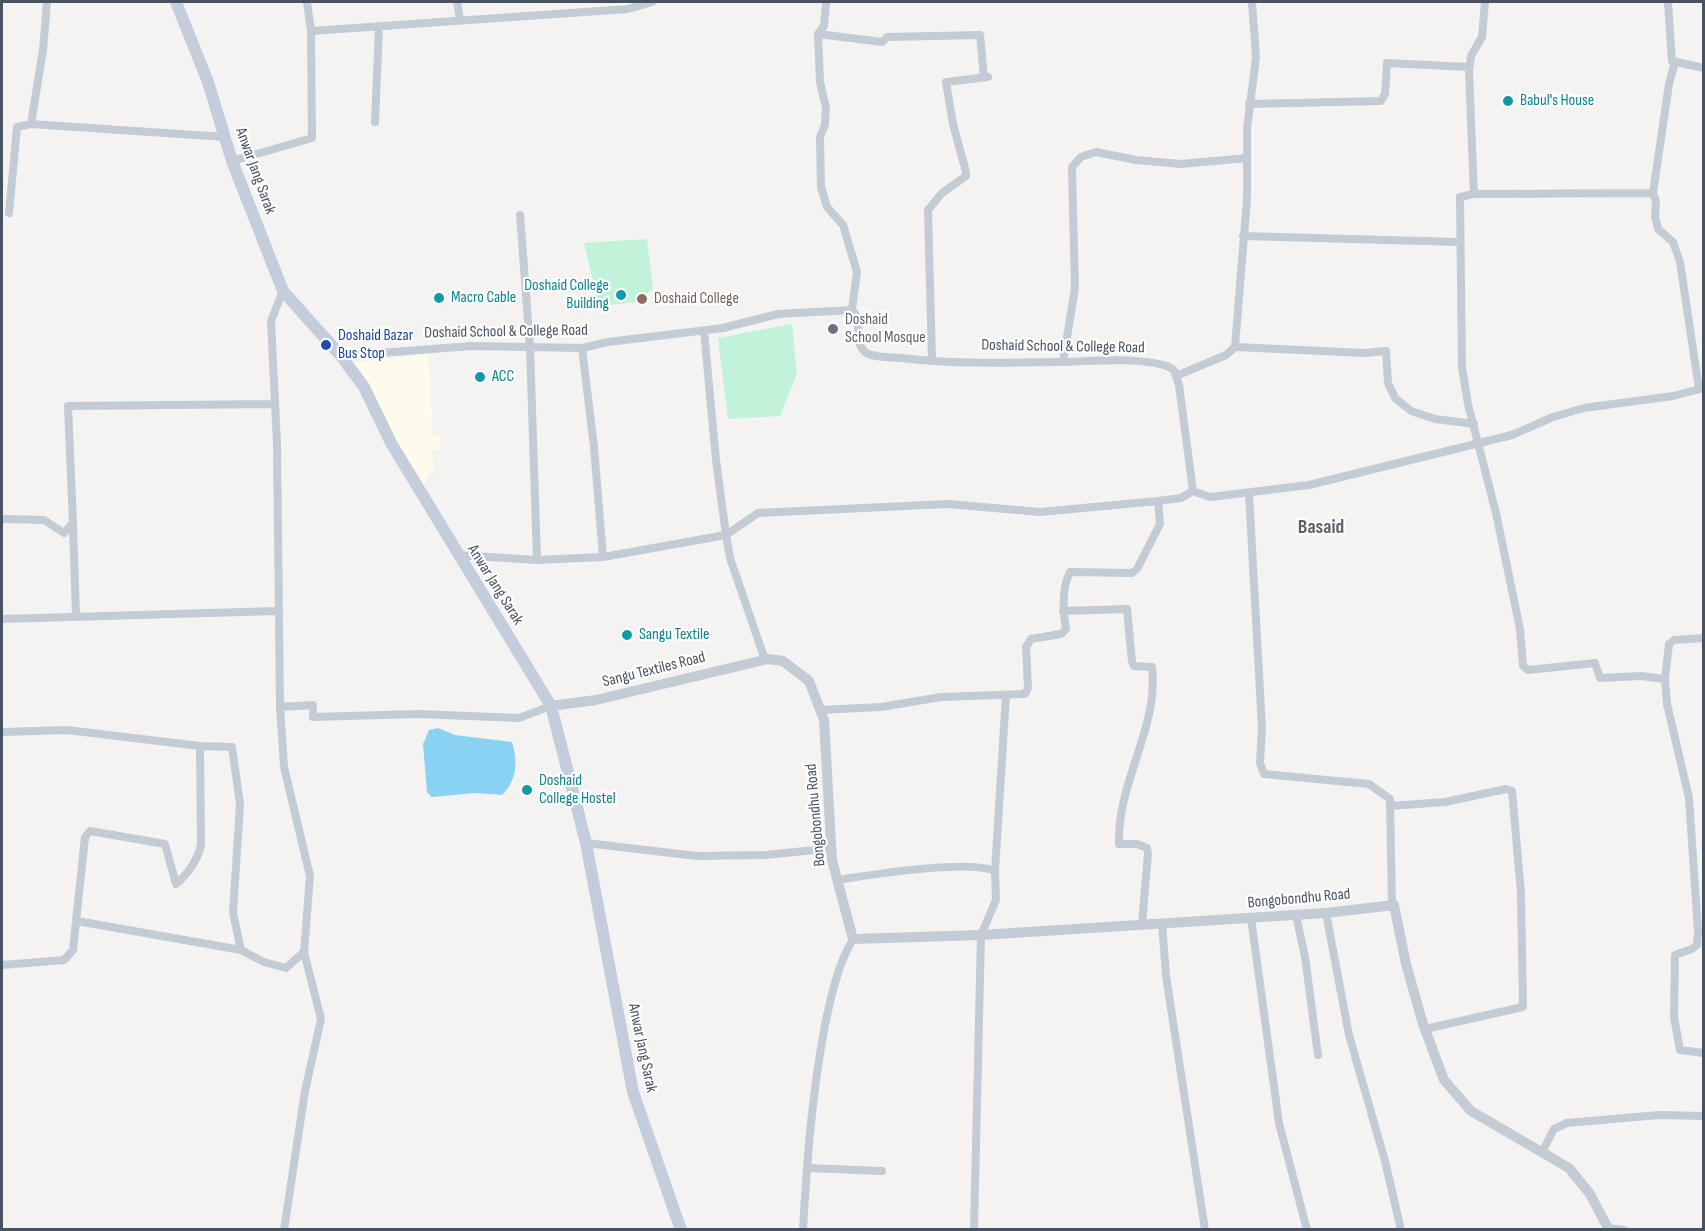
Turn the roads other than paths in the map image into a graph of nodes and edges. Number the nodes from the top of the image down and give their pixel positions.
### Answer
1 (47, 2) edge
2 (176, 2) edge
3 (307, 2) edge
4 (457, 2) edge
5 (652, 2) edge
6 (826, 2) edge
7 (1252, 2) edge
8 (1485, 2) edge
9 (1668, 2) edge
10 (460, 19) junction
11 (379, 26) junction
12 (311, 31) junction
13 (818, 34) junction
14 (1675, 62) junction
15 (1469, 67) junction
16 (1704, 68) edge
17 (1249, 104) junction
18 (375, 122) dead end
19 (31, 124) junction
20 (225, 138) junction
21 (1247, 158) junction
22 (232, 161) junction
23 (1653, 193) junction
24 (1474, 194) junction
25 (9, 213) dead end
26 (520, 214) dead end
27 (1244, 236) junction
28 (1459, 242) junction
29 (283, 291) junction
30 (852, 310) junction
31 (704, 331) junction
32 (530, 346) junction
33 (1235, 347) junction
34 (582, 348) junction
35 (341, 356) junction
36 (932, 360) junction
37 (1063, 362) junction
38 (1176, 376) junction
39 (1701, 388) edge
40 (275, 404) junction
41 (1474, 424) junction
42 (1479, 441) junction
43 (1193, 491) junction
44 (1249, 493) junction
45 (1158, 501) junction
46 (2, 519) edge
47 (73, 523) junction
48 (726, 535) junction
49 (457, 555) junction
50 (603, 557) junction
51 (537, 560) junction
52 (277, 611) junction
53 (1063, 611) junction
54 (76, 617) junction
55 (2, 619) edge
56 (1704, 638) edge
57 (765, 660) junction
58 (1665, 679) junction
59 (1006, 695) junction
60 (551, 706) junction
61 (280, 708) junction
62 (820, 710) junction
63 (2, 732) edge
64 (200, 746) junction
65 (1390, 806) junction
66 (586, 843) junction
67 (825, 849) dead end
68 (995, 871) junction
69 (837, 880) junction
70 (1392, 905) junction
71 (1326, 913) junction
72 (1296, 915) junction
73 (1251, 918) junction
74 (77, 921) junction
75 (1162, 923) junction
76 (1142, 925) junction
77 (1700, 933) edge
78 (981, 935) junction
79 (853, 939) junction
80 (241, 950) junction
81 (304, 952) junction
82 (2, 965) edge
83 (1425, 1029) junction
84 (1704, 1053) edge
85 (1318, 1056) dead end
86 (1704, 1116) edge
87 (1542, 1152) junction
88 (807, 1168) junction
89 (882, 1171) dead end
90 (1608, 1229) edge
91 (284, 1230) edge
92 (681, 1230) edge
93 (803, 1230) edge
94 (974, 1230) edge
95 (1205, 1230) edge
96 (1307, 1230) edge
97 (1401, 1230) edge
98 (1624, 1230) edge

1 - 19 street
2 - 20 main road, Anwar Jang Sarak
3 - 12 street
4 - 10 street
5 - 10 street
6 - 13 street
7 - 17 street
8 - 15 street
9 - 14 street
10 - 11 street
11 - 12 street
11 - 18 street
12 - 22 street
13 - 30 street
13 - 36 street
14 - 16 street
14 - 23 street
15 - 17 street
15 - 24 street
17 - 21 street
19 - 20 street
19 - 25 street
20 - 22 main road, Anwar Jang Sarak
21 - 27 street
21 - 37 street
22 - 29 main road, Anwar Jang Sarak
23 - 24 street
23 - 39 street
24 - 28 street
26 - 32 street
27 - 28 street
27 - 33 street
28 - 41 street
29 - 35 main road, Anwar Jang Sarak
29 - 40 street
30 - 31 street, Doshaid School & College Road
30 - 36 street, Doshaid School & College Road
31 - 34 street, Doshaid School & College Road
31 - 48 street
32 - 34 street, Doshaid School & College Road
32 - 35 street, Doshaid School & College Road
32 - 51 street
33 - 38 street
33 - 41 street
34 - 50 street
35 - 49 main road, Anwar Jang Sarak
36 - 37 street, Doshaid School & College Road
37 - 38 street, Doshaid School & College Road
38 - 43 street
39 - 42 street
40 - 47 street
40 - 52 street
41 - 42 street
42 - 44 street
42 - 58 street
43 - 44 street
43 - 45 street
44 - 65 street
45 - 48 street
45 - 53 street
46 - 47 street
47 - 54 street
48 - 50 street
48 - 57 street
49 - 51 street
49 - 60 main road, Anwar Jang Sarak
50 - 51 street
52 - 54 street
52 - 61 street
53 - 59 street
53 - 76 street
54 - 55 street
56 - 58 street
57 - 60 street, Sangu Textiles Road
57 - 62 street, Bongobondhu Road
58 - 77 street
59 - 62 street
59 - 68 street
60 - 61 street
60 - 66 main road, Anwar Jang Sarak
61 - 81 street
62 - 69 street, Bongobondhu Road
63 - 64 street
64 - 74 street
64 - 80 street
65 - 70 street
65 - 83 street
66 - 67 street
66 - 92 main road, Anwar Jang Sarak
68 - 69 street
68 - 78 street
69 - 79 street, Bongobondhu Road
70 - 71 street, Bongobondhu Road
70 - 83 street
71 - 72 street, Bongobondhu Road
71 - 97 street
72 - 73 street, Bongobondhu Road
72 - 85 street
73 - 75 street, Bongobondhu Road
73 - 96 street
74 - 80 street
74 - 82 street
75 - 76 street, Bongobondhu Road
75 - 95 street
76 - 78 street, Bongobondhu Road
77 - 84 street
78 - 79 street, Bongobondhu Road
78 - 94 street
79 - 88 street
80 - 81 street
81 - 91 street
83 - 87 street
86 - 87 street
87 - 90 street
88 - 89 street
88 - 93 street
90 - 98 street

